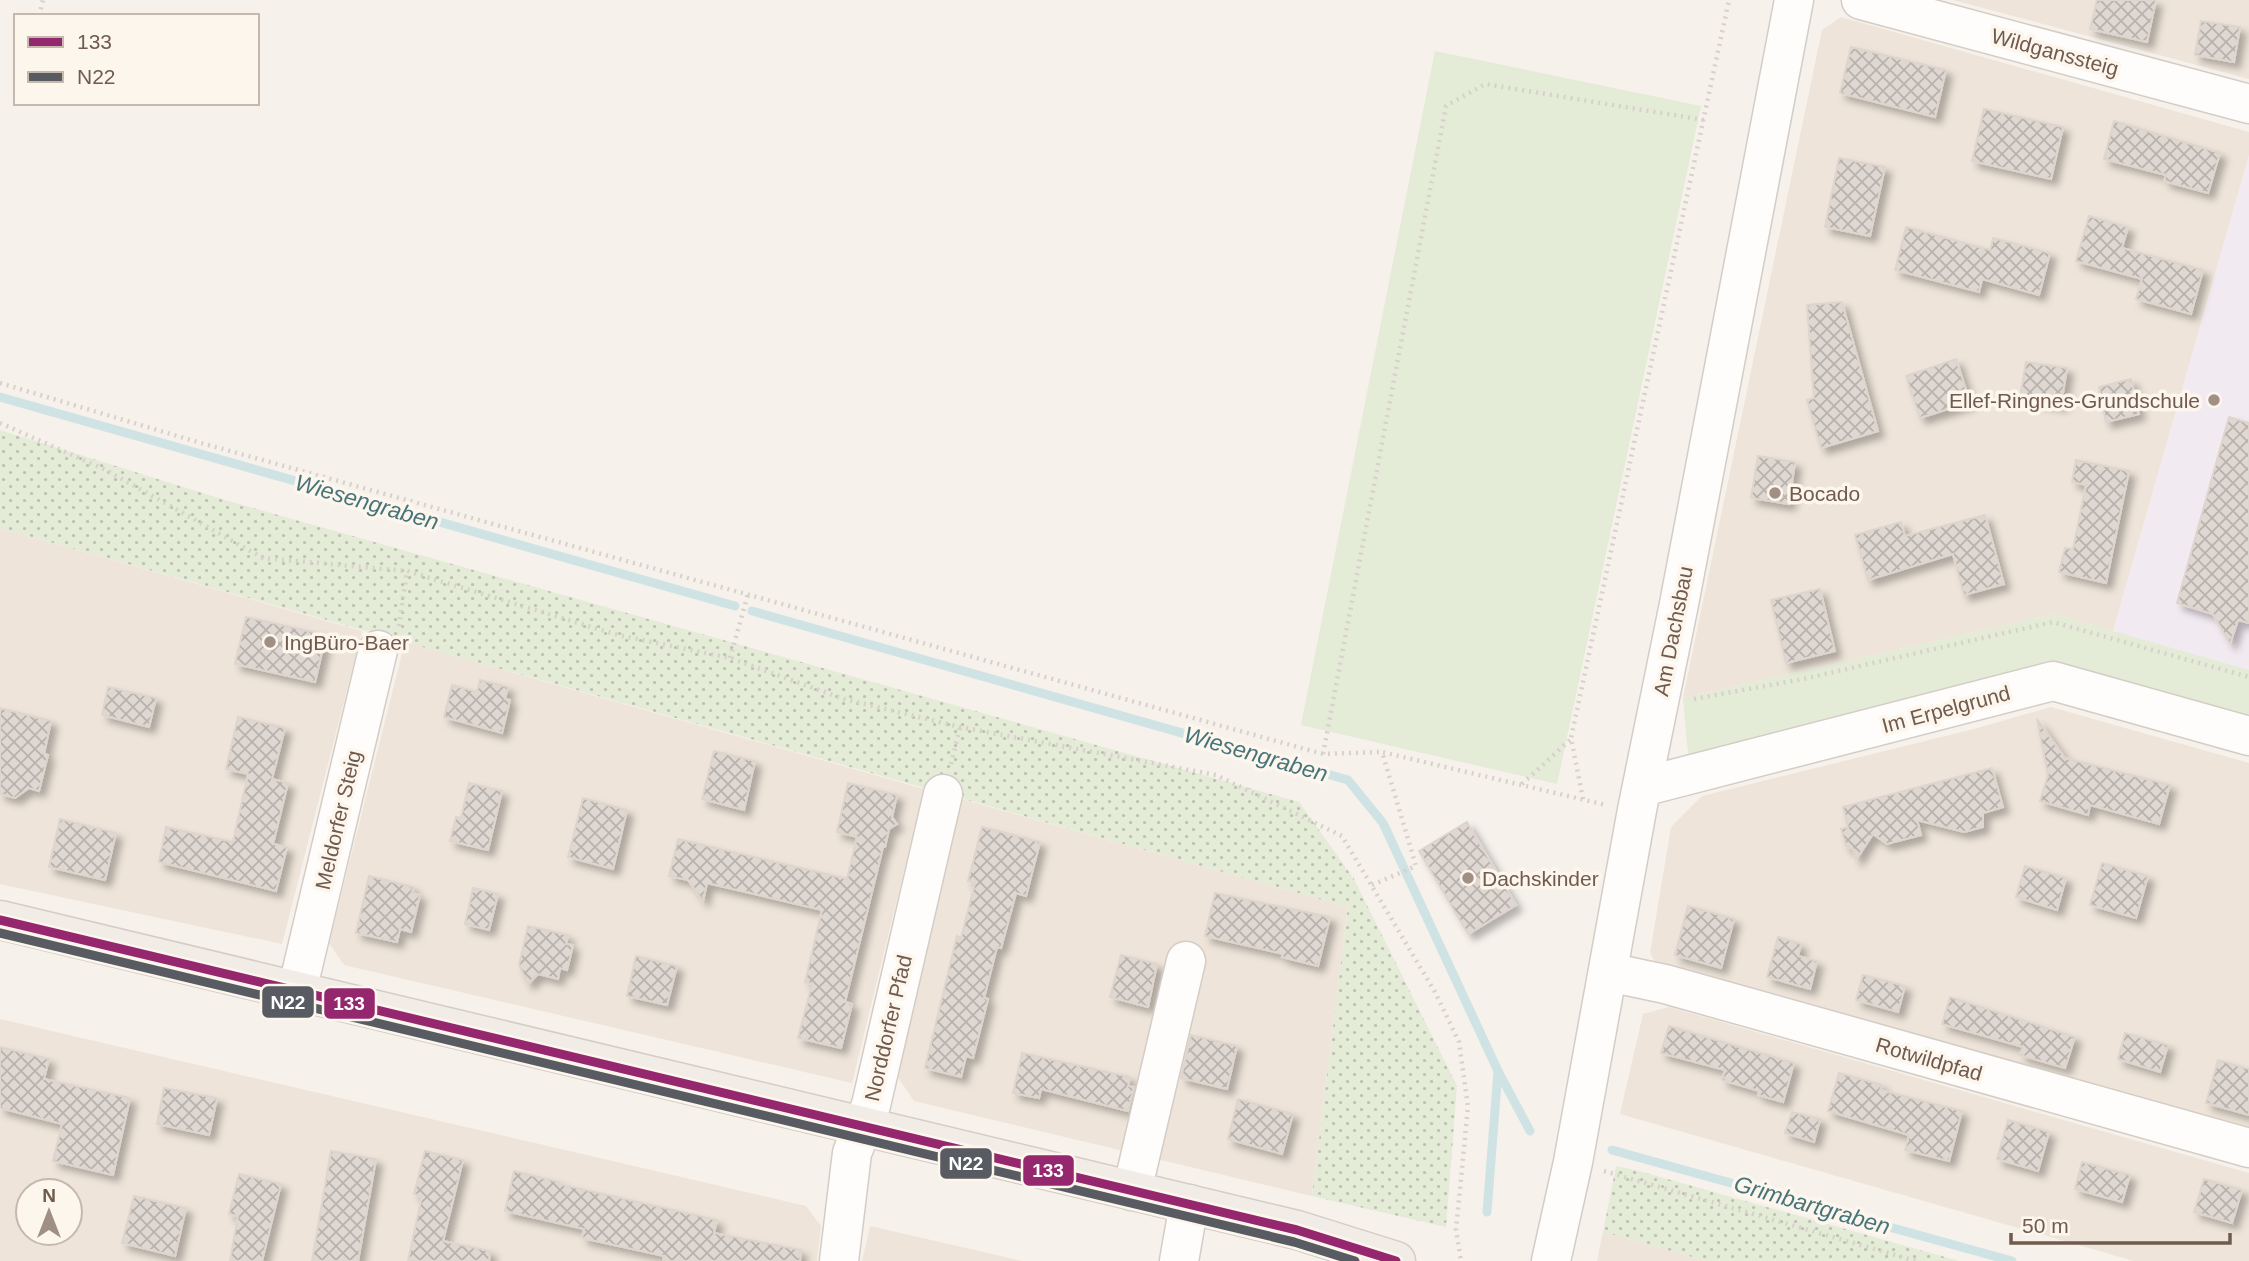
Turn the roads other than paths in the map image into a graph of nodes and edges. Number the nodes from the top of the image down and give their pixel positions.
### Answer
1 (1794, 0) edge
2 (1861, 0) edge
3 (2249, 104) edge
4 (378, 650) road end
5 (2249, 736) edge
6 (943, 794) dead end
7 (1640, 799) junction
8 (0, 920) edge
9 (1186, 961) dead end
10 (1608, 972) junction
11 (297, 991) junction
12 (863, 1126) junction
13 (2249, 1149) edge
14 (1132, 1191) junction
15 (1189, 1204) junction
16 (839, 1261) edge
17 (1179, 1261) edge
18 (1396, 1261) edge
19 (1550, 1261) edge

1 - 7 street, Am Dachsbau
2 - 3 street, Wildganssteig
4 - 11 street, Meldorfer Steig
5 - 7 street, Im Erpelgrund
6 - 12 street, Norddorfer Pfad
7 - 10 street, Am Dachsbau
8 - 11 main road
9 - 14 street
10 - 13 street, Rotwildpfad
10 - 19 street, Am Dachsbau
11 - 12 main road
12 - 14 main road
12 - 16 street, Norddorfer Pfad
14 - 15 main road
15 - 17 street
15 - 18 main road

